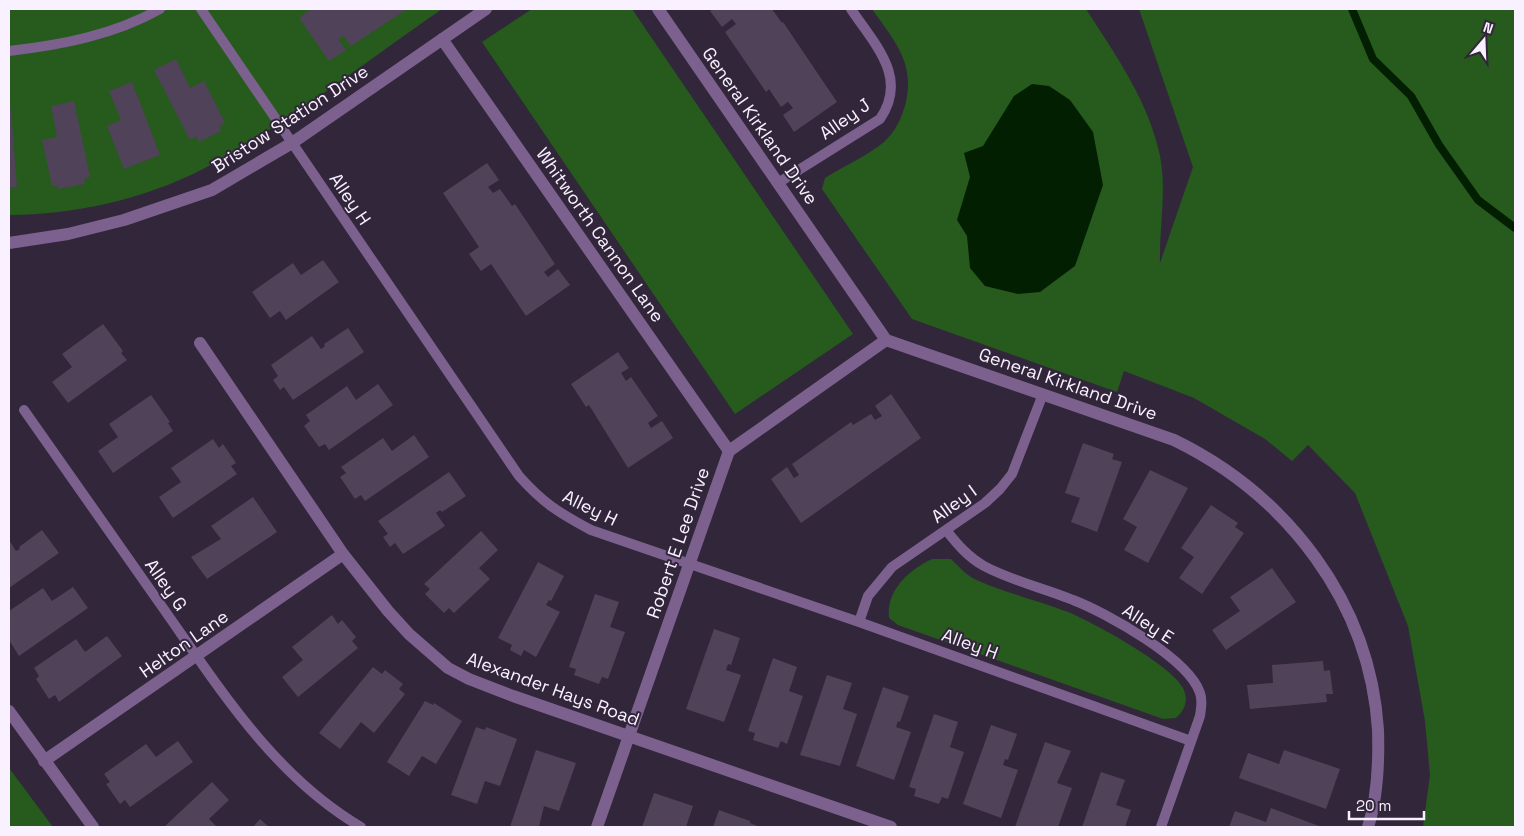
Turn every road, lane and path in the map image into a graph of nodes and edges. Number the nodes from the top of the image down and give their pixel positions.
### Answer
1 (160, 9) edge
2 (201, 9) edge
3 (486, 9) edge
4 (658, 9) edge
5 (850, 9) edge
6 (442, 39) junction
7 (9, 51) edge
8 (292, 143) junction
9 (778, 184) junction
10 (9, 243) edge
11 (886, 340) junction
12 (200, 343) dead end
13 (1043, 394) junction
14 (24, 410) dead end
15 (729, 451) junction
16 (946, 530) junction
17 (343, 554) junction
18 (690, 564) junction
19 (859, 622) junction
20 (197, 656) junction
21 (9, 711) edge
22 (629, 736) junction
23 (1191, 740) junction
24 (44, 761) junction
25 (93, 827) edge
26 (361, 827) edge
27 (597, 827) edge
28 (891, 827) edge
29 (1161, 827) edge
30 (1368, 827) edge

1 - 7 lane
2 - 8 lane, Alley H
3 - 6 street, Bristow Station Drive
4 - 9 street, General Kirkland Drive
5 - 9 lane, Alley J
6 - 8 street, Bristow Station Drive
6 - 15 street, Whitworth Cannon Lane
8 - 10 street, Bristow Station Drive
8 - 18 lane, Alley H
9 - 11 street, General Kirkland Drive
11 - 13 street, General Kirkland Drive
11 - 15 street, Robert E Lee Drive
12 - 17 street, Alexander Hays Road
13 - 16 lane, Alley I
13 - 30 street, General Kirkland Drive
14 - 20 lane, Alley G
15 - 18 street, Robert E Lee Drive
16 - 19 lane, Alley I
16 - 23 lane, Alley E
17 - 20 street, Helton Lane
17 - 22 street, Alexander Hays Road
18 - 19 lane, Alley H
18 - 22 street, Robert E Lee Drive
19 - 23 lane, Alley H
20 - 24 street, Helton Lane
20 - 26 lane, Alley G
21 - 24 street
22 - 27 street, Robert E Lee Drive
22 - 28 street, Alexander Hays Road
23 - 29 lane, Alley E
24 - 25 street

